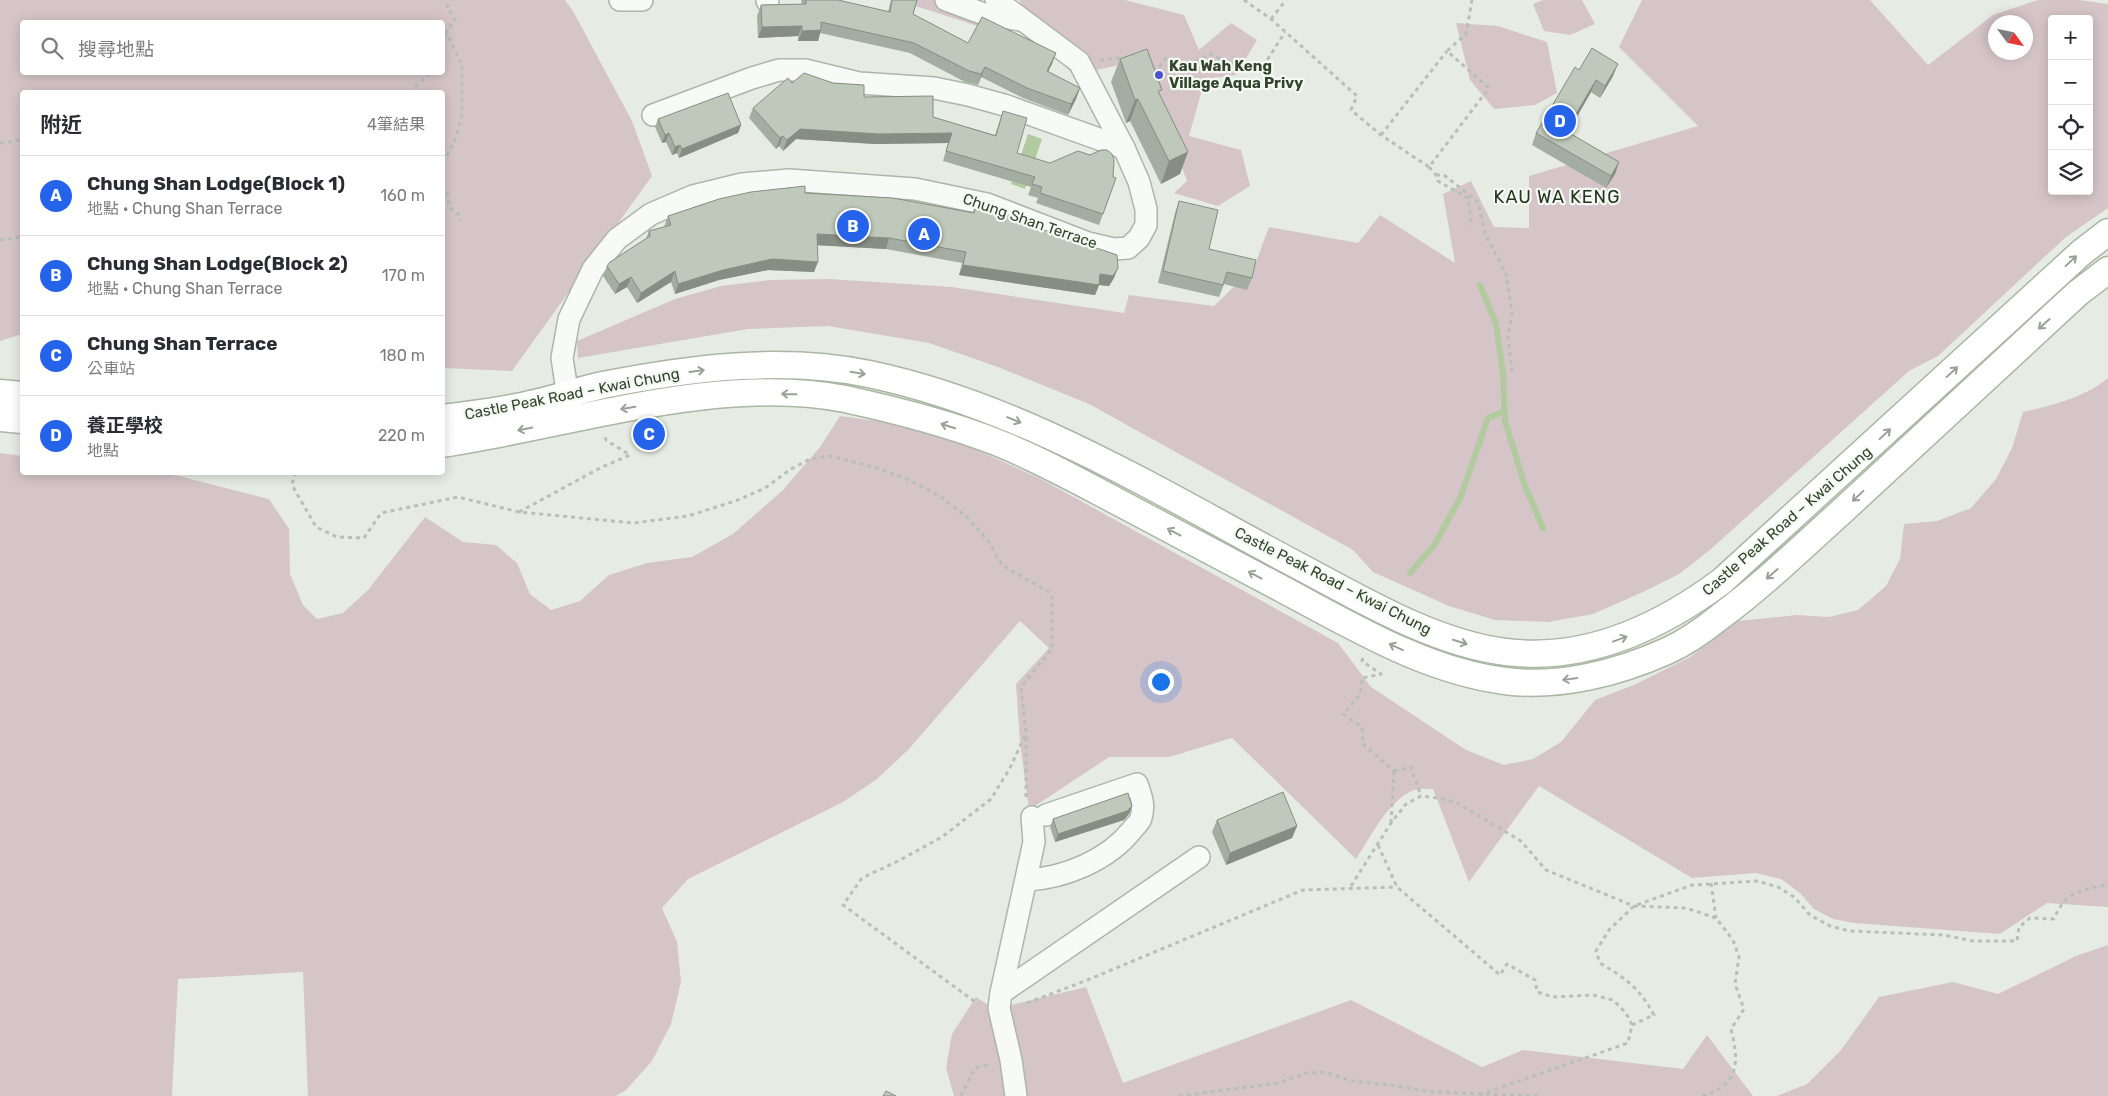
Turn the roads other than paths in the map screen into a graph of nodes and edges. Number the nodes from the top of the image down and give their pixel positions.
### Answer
1 (620, 0) edge
2 (642, 0) edge
3 (946, 0) edge
4 (996, 0) edge
5 (1023, 21) junction
6 (653, 115) dead end
7 (1124, 148) junction
8 (2108, 232) edge
9 (2108, 270) edge
10 (0, 393) edge
11 (20, 395) edge
12 (569, 407) junction
13 (0, 418) edge
14 (445, 418) edge
15 (20, 420) edge
16 (445, 443) edge
17 (1199, 857) dead end
18 (1026, 880) junction
19 (1001, 1003) junction
20 (1016, 1096) edge

1 - 2 street
3 - 5 street, Chung Shan Terrace
4 - 5 street, Chung Shan Terrace
5 - 7 street, Chung Shan Terrace
6 - 7 street
7 - 12 street, Chung Shan Terrace
12 -> 8 main road, Castle Peak Road – Kwai Chung
9 -> 12 main road, Castle Peak Road – Kwai Chung
10 - 11 main road
12 - 14 main road, Castle Peak Road – Kwai Chung
12 -> 16 main road, Castle Peak Road – Kwai Chung
13 - 15 main road
17 - 19 street
18 - 18 street
18 - 19 street
19 - 20 street

